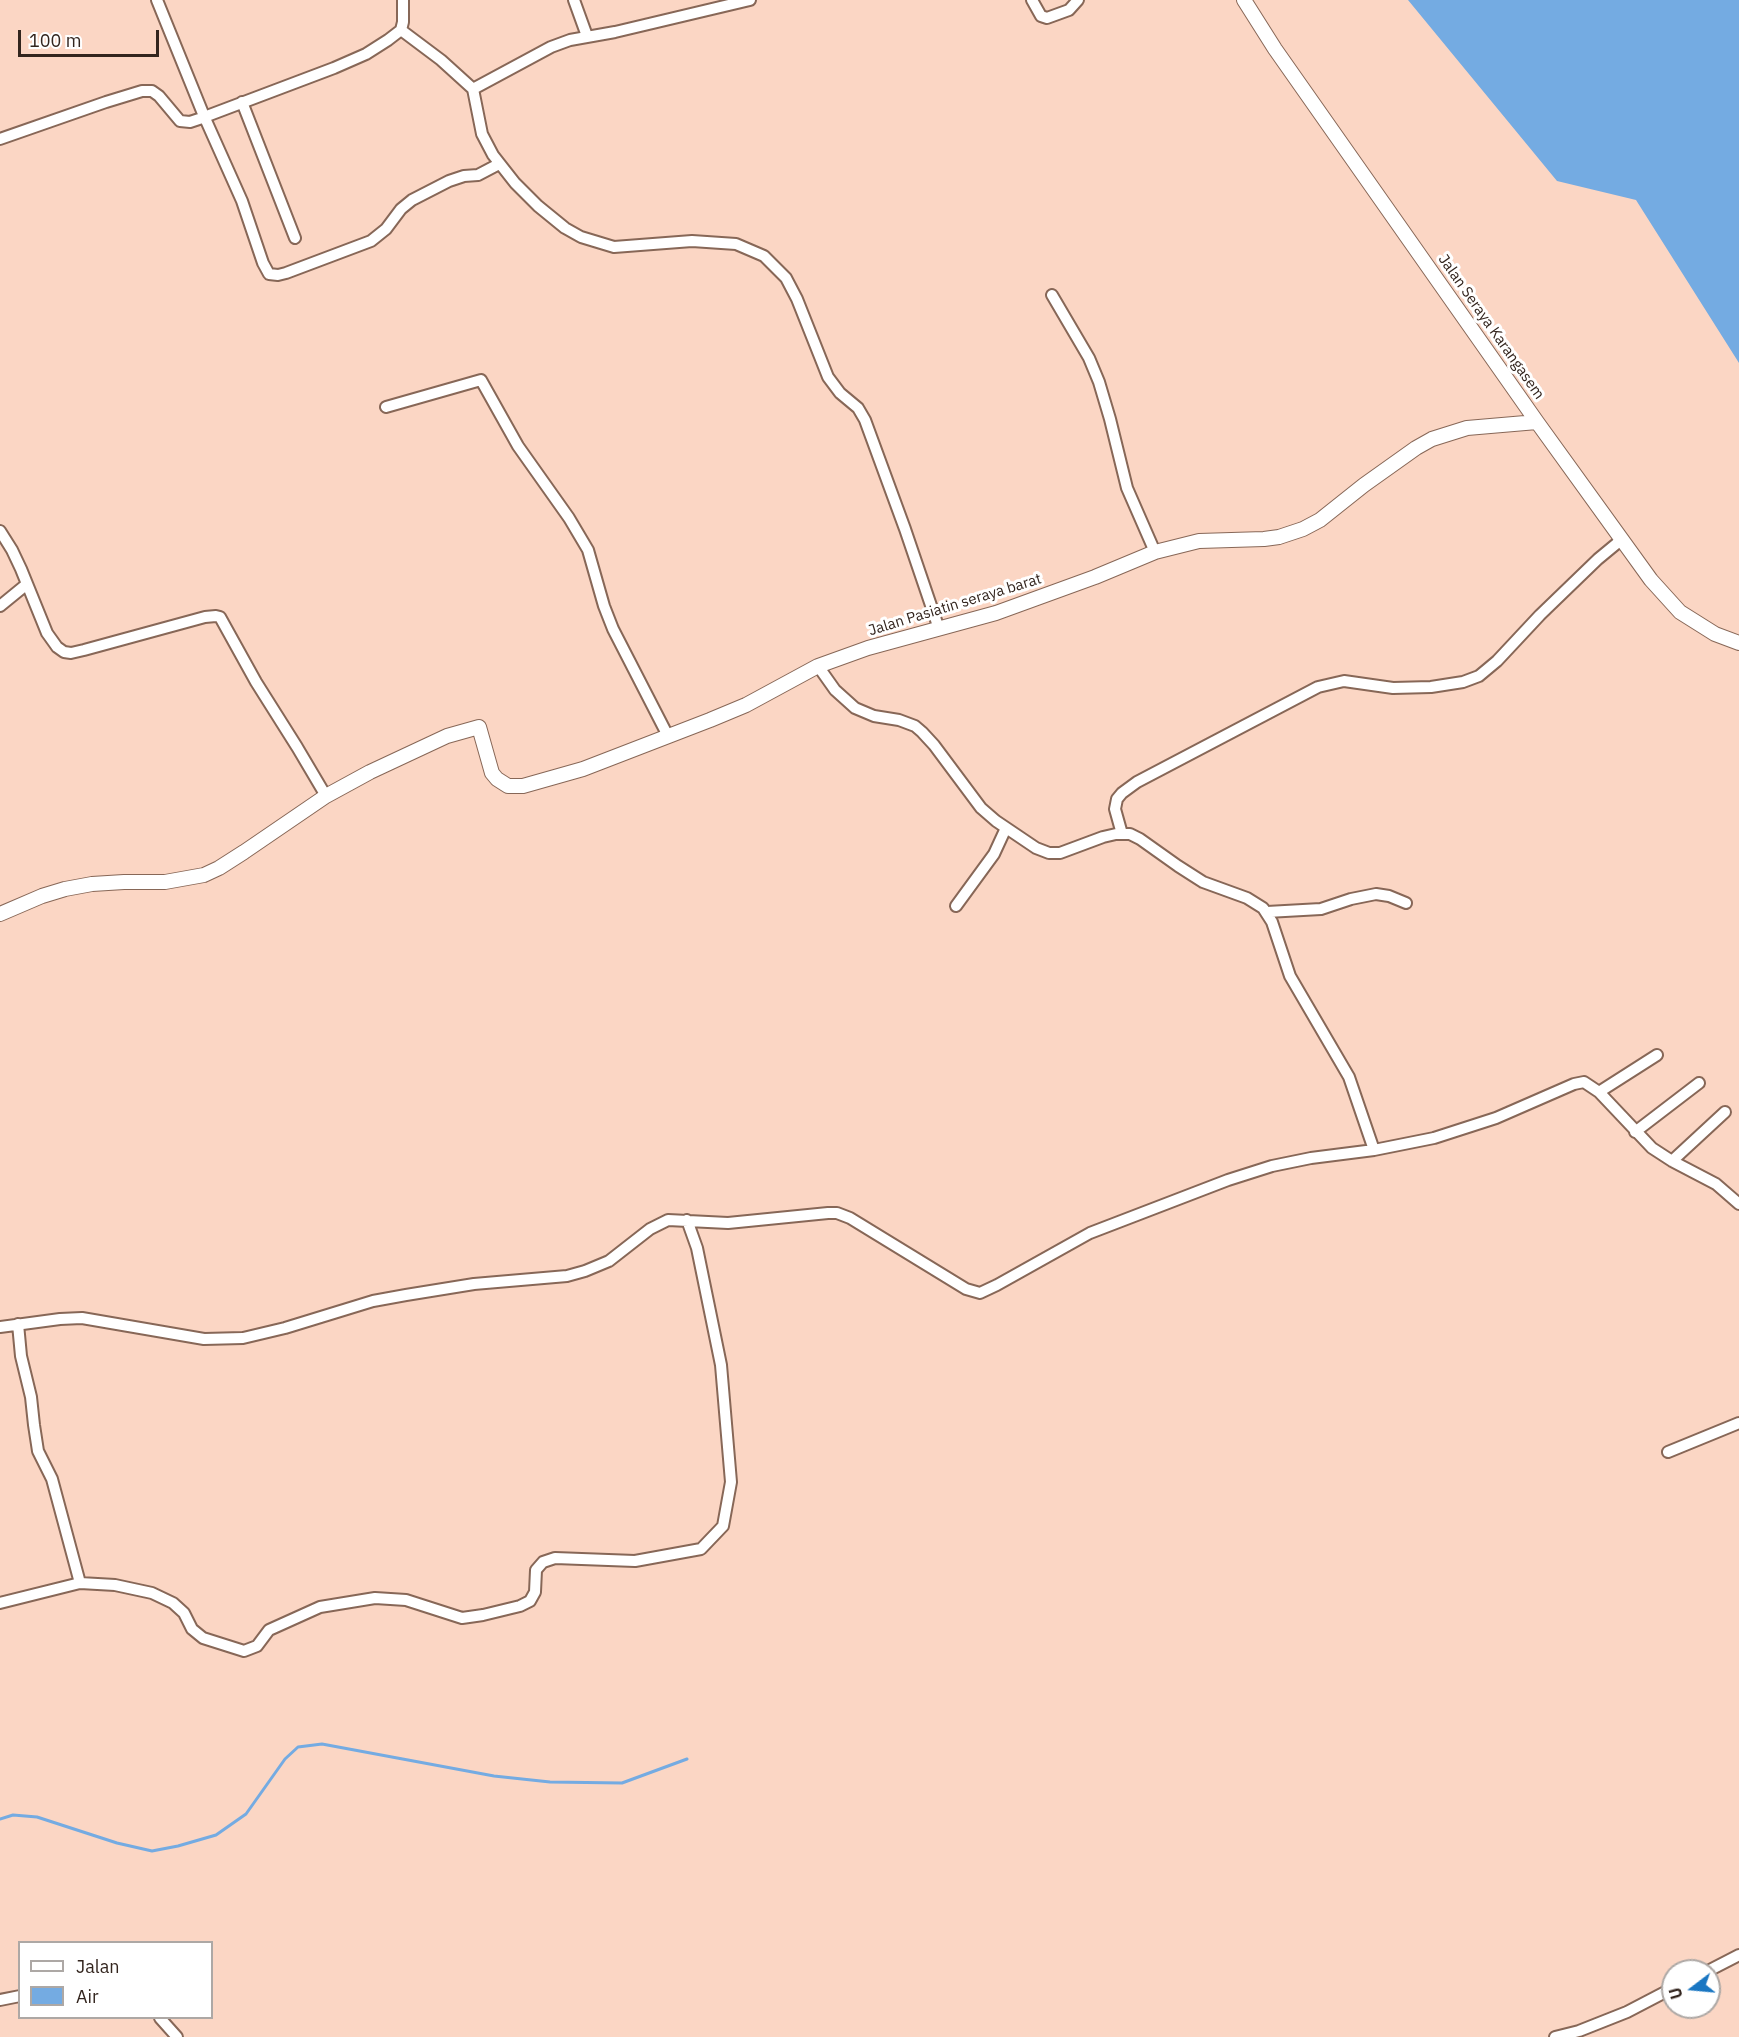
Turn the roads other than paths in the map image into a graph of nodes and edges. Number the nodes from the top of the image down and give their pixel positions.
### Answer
1 (158, 0) edge
2 (403, 0) edge
3 (574, 0) edge
4 (750, 0) edge
5 (1032, 0) edge
6 (1078, 0) edge
7 (1244, 0) edge
8 (401, 30) junction
9 (587, 36) junction
10 (473, 89) junction
11 (242, 102) junction
12 (204, 116) junction
13 (0, 139) edge
14 (499, 164) junction
15 (295, 238) dead end
16 (1052, 295) dead end
17 (386, 407) dead end
18 (1537, 422) junction
19 (0, 531) edge
20 (1622, 540) junction
21 (1155, 552) junction
22 (27, 584) junction
23 (0, 606) edge
24 (939, 629) junction
25 (1739, 643) edge
26 (818, 666) junction
27 (668, 736) junction
28 (326, 796) junction
29 (1006, 828) junction
30 (1122, 834) junction
31 (1406, 903) dead end
32 (956, 906) dead end
33 (1268, 912) junction
34 (0, 914) edge
35 (1658, 1055) dead end
36 (1699, 1083) dead end
37 (1599, 1092) junction
38 (1725, 1112) dead end
39 (1635, 1132) junction
40 (1374, 1150) junction
41 (1672, 1161) junction
42 (1739, 1204) edge
43 (687, 1220) junction
44 (18, 1324) junction
45 (0, 1327) edge
46 (1739, 1422) edge
47 (1668, 1452) dead end
48 (80, 1583) junction
49 (0, 1603) edge
50 (1739, 1955) edge
51 (1721, 1964) edge
52 (1661, 1994) edge
53 (18, 1996) edge
54 (0, 2000) edge
55 (161, 2019) edge
56 (177, 2037) edge
57 (1555, 2037) edge

1 - 12 street
2 - 8 street
3 - 9 street
4 - 9 street
5 - 6 street
7 - 18 street, Jalan Seraya Karangasem
8 - 10 street
8 - 11 street
9 - 10 street
10 - 14 street
11 - 12 street
11 - 15 street
12 - 13 street
12 - 14 street
14 - 24 street
16 - 21 street
17 - 27 street
18 - 20 street, Jalan Seraya Karangasem
18 - 21 street, Jalan Pasiatin seraya barat
19 - 22 street
20 - 25 street, Jalan Seraya Karangasem
20 - 30 street
21 - 24 street, Jalan Pasiatin seraya barat
22 - 23 street
22 - 28 street
24 - 26 street, Jalan Pasiatin seraya barat
26 - 27 street, Jalan Pasiatin seraya barat
26 - 29 street
27 - 28 street, Jalan Pasiatin seraya barat
28 - 34 street
29 - 30 street
29 - 32 street
30 - 33 street
31 - 33 street
33 - 40 street
35 - 37 street
36 - 39 street
37 - 39 street
37 - 40 street
38 - 41 street
39 - 41 street
40 - 43 street
41 - 42 street
43 - 44 street
43 - 48 street
44 - 45 street
44 - 48 street
46 - 47 street
48 - 49 street
50 - 51 street
52 - 57 street
53 - 54 street
55 - 56 street

